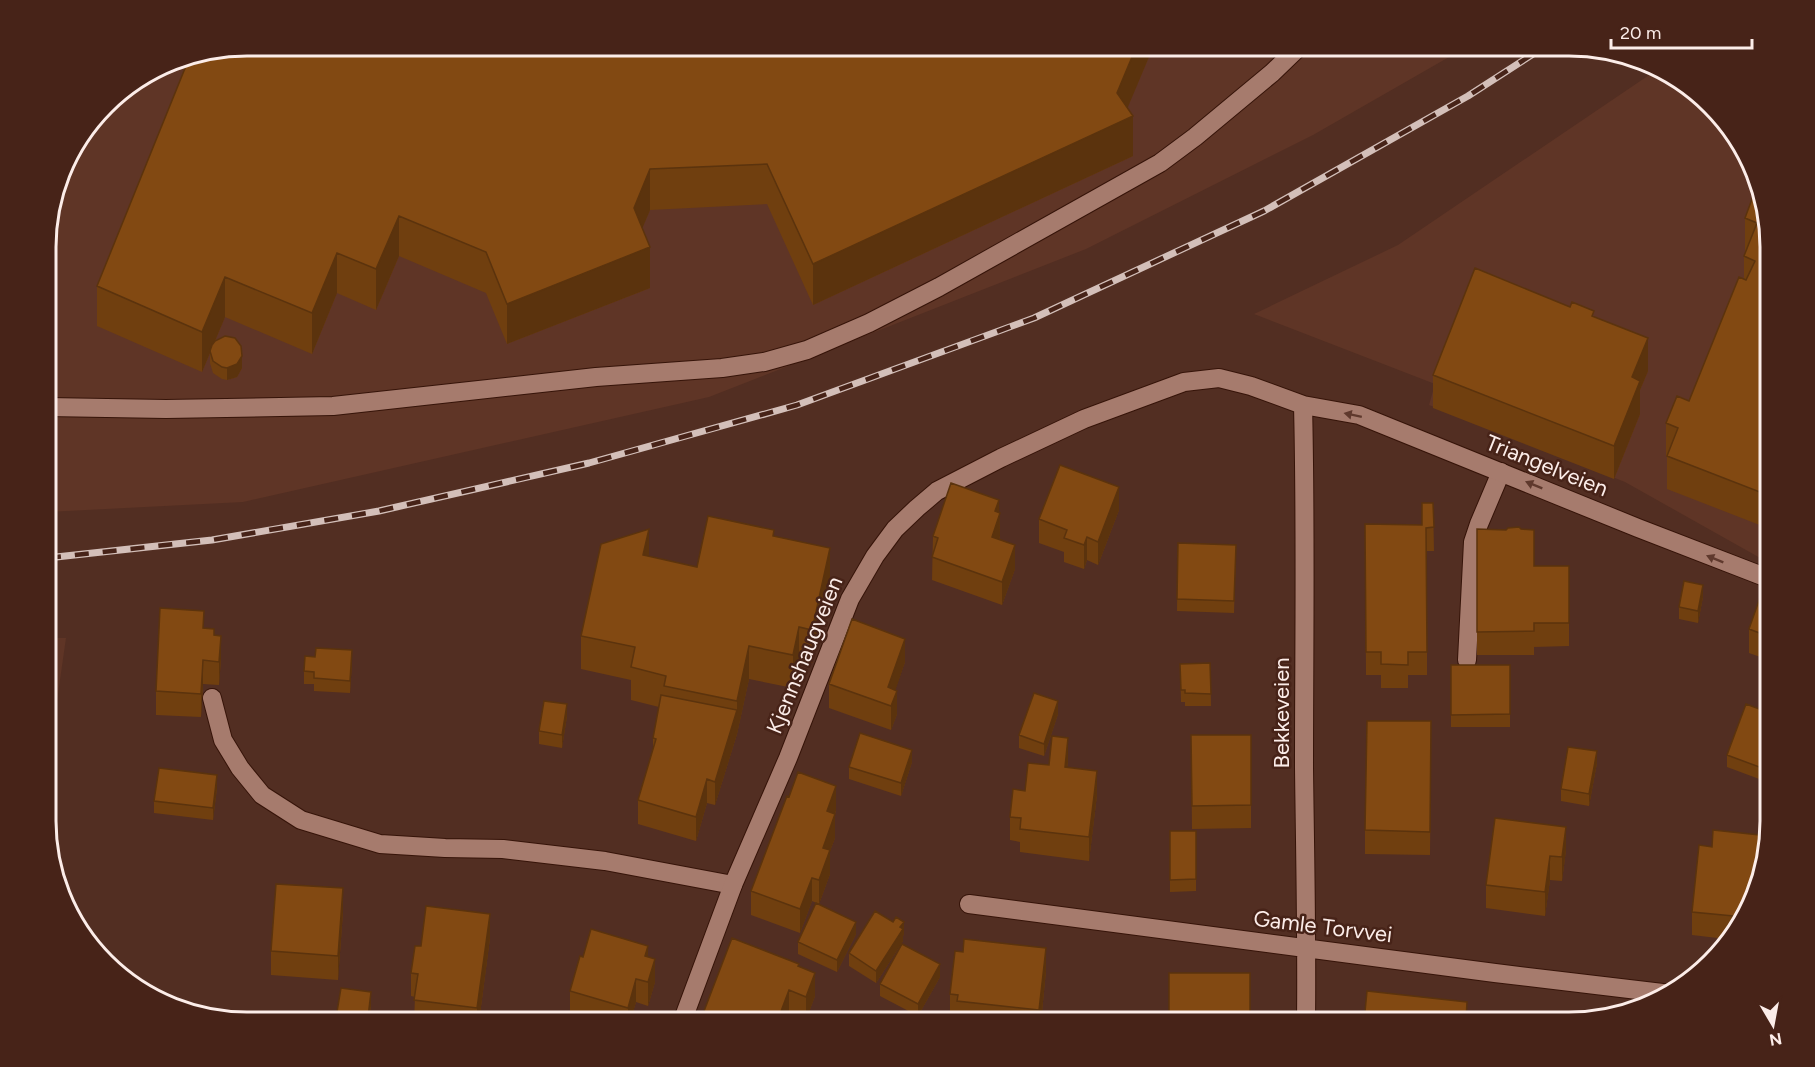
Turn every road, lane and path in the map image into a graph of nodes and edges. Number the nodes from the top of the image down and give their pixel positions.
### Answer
1 (1289, 56) edge
2 (1303, 405) junction
3 (56, 407) edge
4 (1501, 472) junction
5 (1759, 575) edge
6 (1467, 660) dead end
7 (212, 698) dead end
8 (733, 885) junction
9 (969, 904) dead end
10 (1307, 949) junction
11 (1652, 992) edge
12 (1306, 1011) edge
13 (686, 1012) edge

1 - 3 street
4 -> 2 street, Triangelveien
2 - 8 street, Kjennshaugveien
2 - 10 street, Bekkeveien
5 -> 4 street, Triangelveien
4 - 6 street
7 - 8 street
8 - 13 street, Kjennshaugveien
9 - 10 street, Gamle Torvvei
10 - 11 street, Gamle Torvvei
10 - 12 street, Bekkeveien

